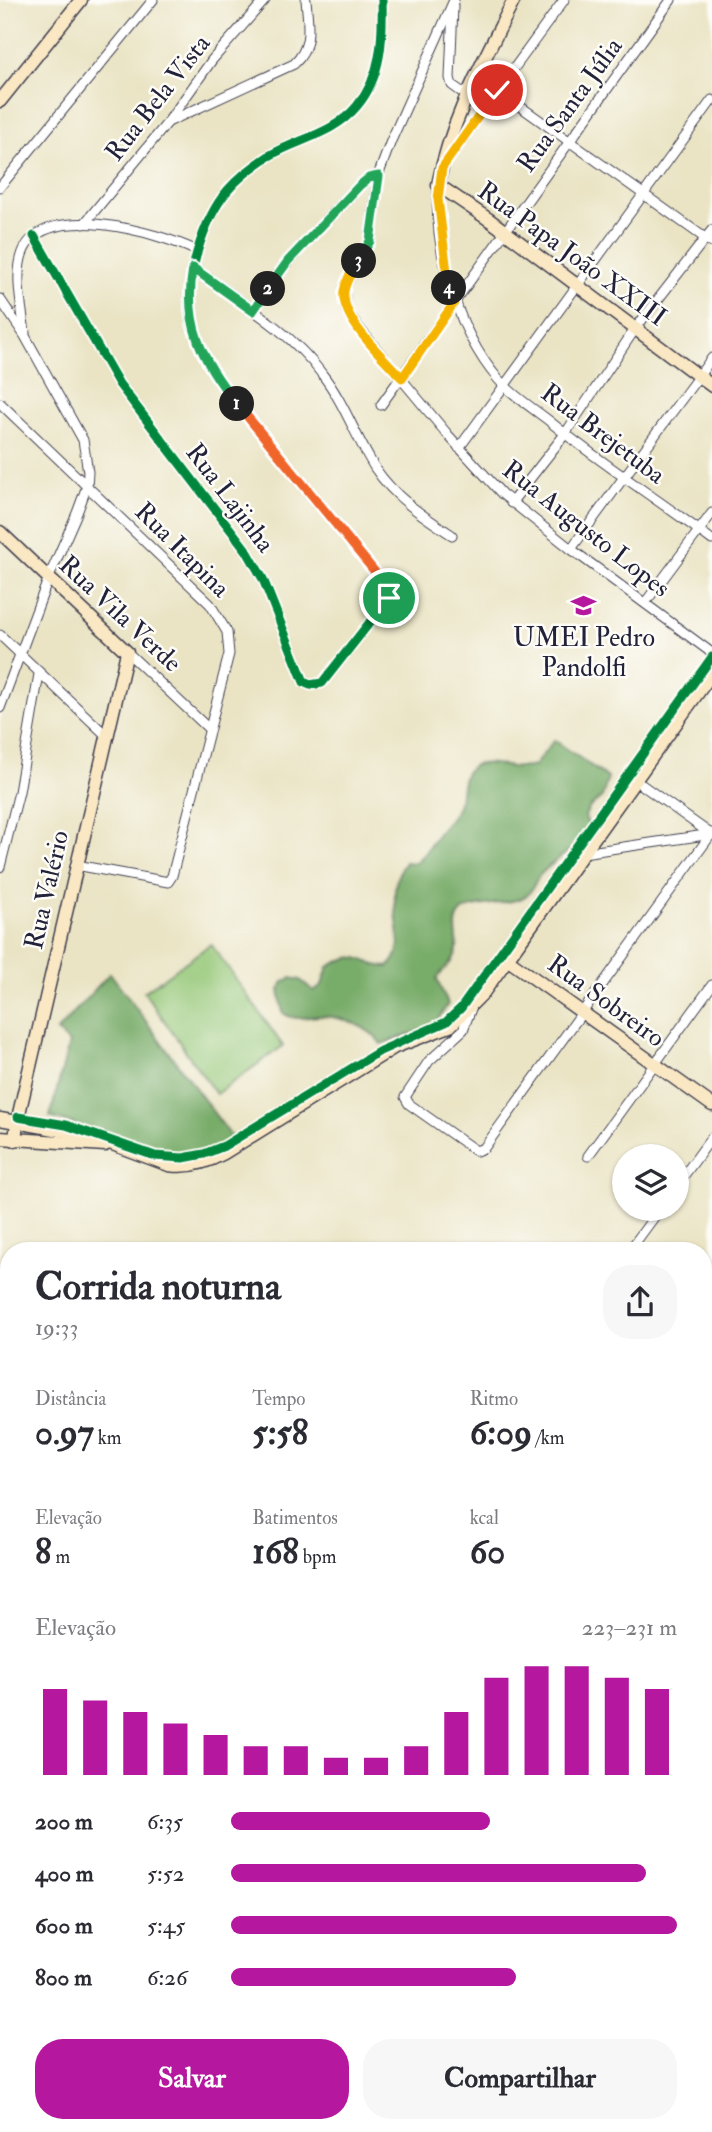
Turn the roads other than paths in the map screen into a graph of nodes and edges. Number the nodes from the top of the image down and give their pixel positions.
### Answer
1 (80, 0) edge
2 (153, 0) edge
3 (265, 0) edge
4 (306, 0) edge
5 (382, 0) edge
6 (453, 0) edge
7 (514, 0) edge
8 (564, 0) edge
9 (671, 0) edge
10 (476, 75) junction
11 (497, 90) junction
12 (466, 95) junction
13 (712, 100) edge
14 (0, 101) edge
15 (168, 122) junction
16 (570, 142) junction
17 (442, 168) junction
18 (379, 176) junction
19 (438, 185) junction
20 (0, 187) edge
21 (645, 195) junction
22 (84, 223) junction
23 (712, 229) edge
24 (505, 232) junction
25 (34, 236) junction
26 (709, 241) edge
27 (197, 251) junction
28 (193, 268) junction
29 (576, 285) junction
30 (0, 299) edge
31 (454, 303) junction
32 (253, 311) junction
33 (635, 330) junction
34 (25, 336) junction
35 (712, 358) edge
36 (699, 376) junction
37 (402, 378) junction
38 (504, 386) junction
39 (712, 386) edge
40 (0, 403) edge
41 (381, 405) dead end
42 (565, 434) junction
43 (459, 448) junction
44 (625, 477) junction
45 (87, 486) junction
46 (512, 503) junction
47 (712, 513) edge
48 (699, 530) junction
49 (0, 532) edge
50 (452, 535) dead end
51 (712, 540) edge
52 (571, 549) junction
53 (49, 577) junction
54 (645, 604) junction
55 (0, 635) edge
56 (127, 652) junction
57 (712, 653) edge
58 (22, 656) junction
59 (712, 673) edge
60 (39, 674) junction
61 (2, 696) edge
62 (0, 708) edge
63 (209, 729) junction
64 (107, 737) junction
65 (635, 780) junction
66 (712, 834) edge
67 (583, 853) junction
68 (76, 865) junction
69 (0, 867) edge
70 (507, 959) junction
71 (712, 985) edge
72 (472, 1006) junction
73 (582, 1013) junction
74 (655, 1064) junction
75 (712, 1105) edge
76 (0, 1119) edge
77 (17, 1122) junction
78 (712, 1137) edge
79 (0, 1139) edge
80 (15, 1140) junction
81 (133, 1151) junction
82 (588, 1156) dead end
83 (689, 1169) edge
84 (651, 1221) edge
85 (636, 1242) edge

1 - 14 street
2 - 20 street
3 - 15 street, Rua Bela Vista
4 - 15 street
5 - 27 street
6 - 12 street
6 - 18 street
7 - 10 street
8 - 11 street
9 - 16 street, Rua Santa Júlia
10 - 11 street
10 - 12 street
11 - 16 street
11 - 17 street
12 - 17 street
13 - 21 street
15 - 22 street, Rua Bela Vista
16 - 21 street
16 - 24 street, Rua Santa Júlia
17 - 19 street
18 - 32 street
18 - 37 street, Rua Augusto Lopes
19 - 24 street, Rua Papa João XXIII
19 - 31 street, Rua Brejetuba
21 - 26 street
21 - 29 street
22 - 25 street
22 - 27 street
23 - 26 street
24 - 29 street, Rua Papa João XXIII
24 - 31 street, Rua Santa Júlia
25 - 28 street, Rua Lajinha
25 - 34 street
26 - 33 street
27 - 28 street
28 - 32 street
29 - 33 street, Rua Papa João XXIII
29 - 38 street
30 - 34 street
31 - 37 street, Rua Santa Júlia
31 - 38 street, Rua Brejetuba
32 - 50 street
33 - 36 street, Rua Papa João XXIII
33 - 42 street
34 - 45 street
35 - 36 street
36 - 39 street, Rua Papa João XXIII
36 - 44 street
37 - 41 street, Rua Santa Júlia
37 - 43 street, Rua Augusto Lopes
38 - 42 street, Rua Brejetuba
38 - 43 street
40 - 45 street, Rua Itapina
42 - 44 street, Rua Brejetuba
42 - 46 street
43 - 46 street, Rua Augusto Lopes
44 - 48 street, Rua Brejetuba
44 - 52 street
45 - 53 street
45 - 63 street, Rua Itapina
46 - 52 street, Rua Augusto Lopes
47 - 48 street
48 - 51 street, Rua Brejetuba
48 - 54 street
49 - 53 street, Rua Vila Verde
52 - 54 street, Rua Augusto Lopes
53 - 56 street, Rua Vila Verde
53 - 58 street
54 - 57 street, Rua Augusto Lopes
55 - 58 street
56 - 63 street, Rua Vila Verde
56 - 64 street, Rua Valério
58 - 60 street
58 - 61 street
59 - 65 street
60 - 64 street
60 - 69 street
61 - 62 street
63 - 68 street, Rua Itapina
64 - 68 street, Rua Valério
65 - 66 street
65 - 67 street
66 - 67 street
66 - 73 street
67 - 70 street
68 - 77 street, Rua Valério
70 - 72 street
70 - 73 street, Rua Sobreiro
71 - 74 street
72 - 73 street
72 - 81 street
73 - 74 street, Rua Sobreiro
74 - 75 street, Rua Sobreiro
74 - 82 street
76 - 77 street
77 - 80 street, Rua Valério
77 - 81 street
78 - 83 street
79 - 80 street
80 - 81 street
84 - 85 street

